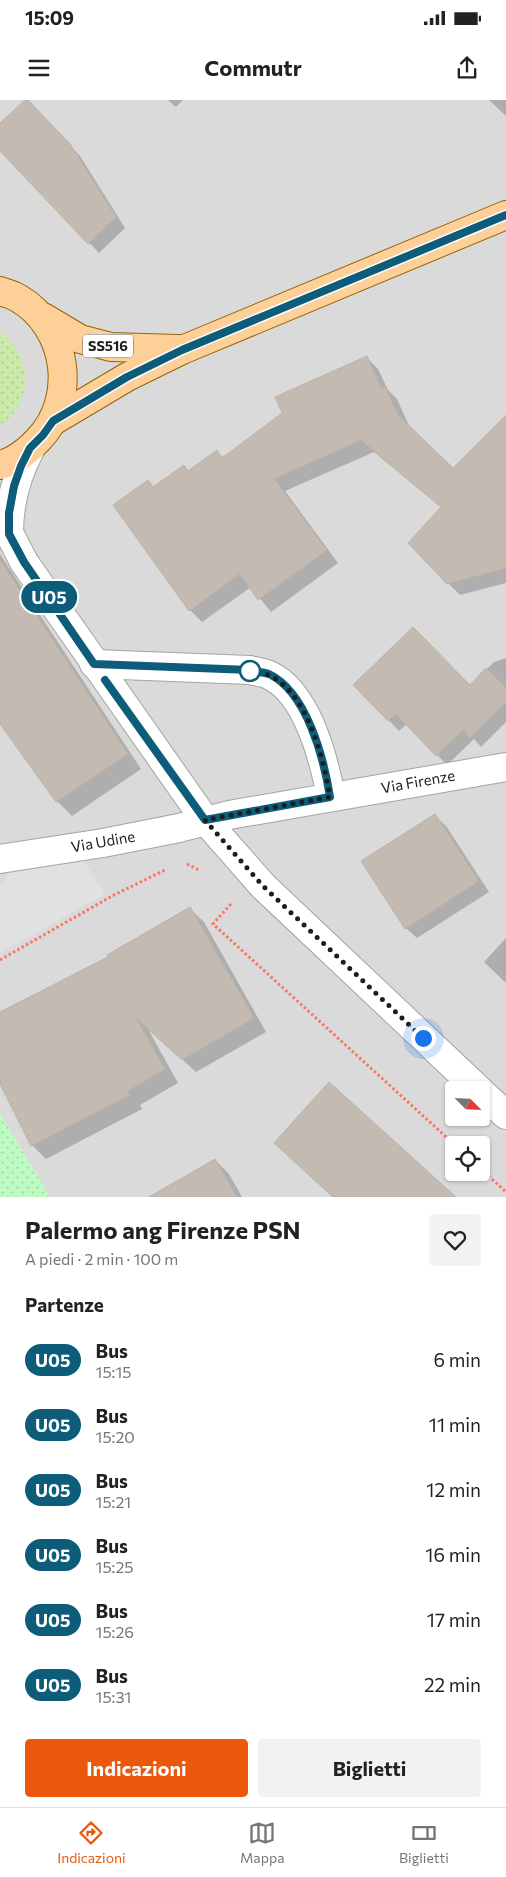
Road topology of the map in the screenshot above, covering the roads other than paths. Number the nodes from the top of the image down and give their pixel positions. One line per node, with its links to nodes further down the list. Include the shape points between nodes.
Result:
1 (506, 215): 4 (main road, SS516)
2 (0, 291): 3 (main road, SS516, via 18,298)
3 (40, 316): 4 (main road, SS516, via 80,339 111,347); 5 (main road, SS516, via 56,339 63,366 62,394)
4 (182, 350): 5 (main road, SS516, via 127,377)
5 (53, 421): 6 (main road, SS516)
6 (30, 448): 7 (main road, SS516); 8 (street, via 14,486)
7 (0, 465)
8 (5, 527): 9 (street, via 24,562)
9 (94, 664): 11 (street, via 250,670 268,674 287,688 304,712 315,736); 12 (street)
10 (506, 767): 11 (street, Via Firenze)
11 (330, 797): 12 (street, Via Firenze)
12 (205, 820): 13 (street, Via Udine, via 112,841); 14 (street, via 263,886)
13 (0, 859)
14 (469, 1081)
15 (490, 1100): 16 (street)
16 (506, 1114)

